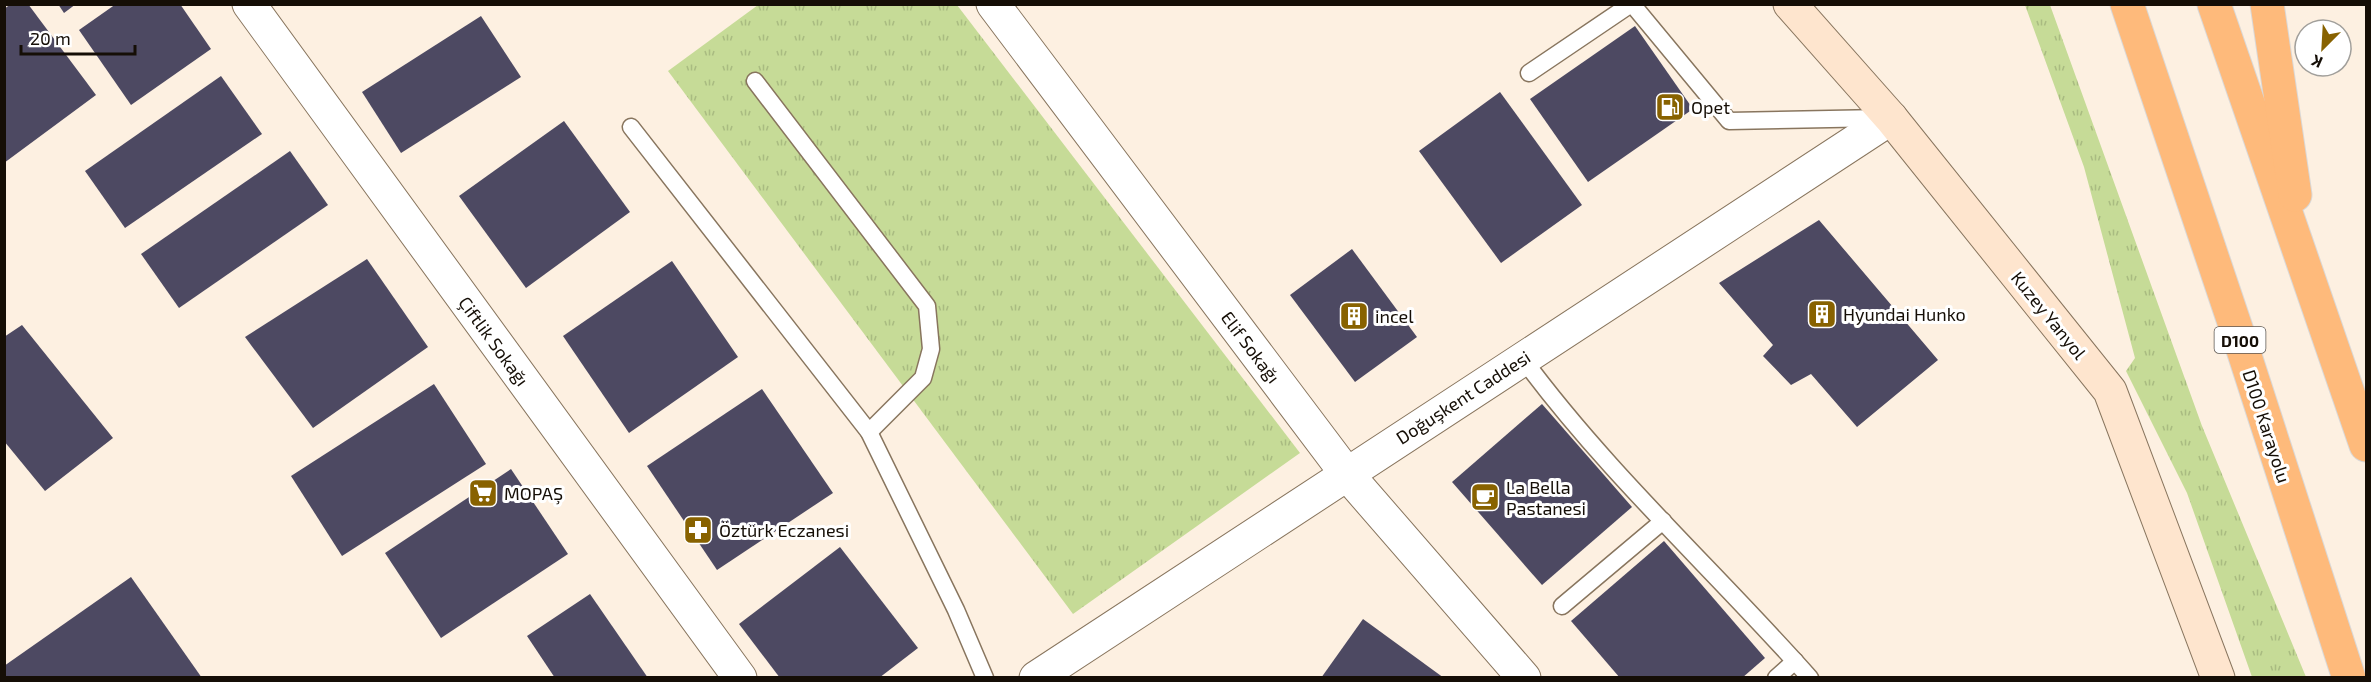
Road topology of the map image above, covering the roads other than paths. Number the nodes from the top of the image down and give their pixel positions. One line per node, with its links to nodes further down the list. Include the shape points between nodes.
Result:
1 (249, 4): 20 (street, Çiftlik Sokağı)
2 (993, 4): 16 (street, Elif Sokağı)
3 (1631, 4): 8 (lane); 10 (lane, via 1729,121)
4 (1790, 4): 10 (main road, Kuzey Yanyol)
5 (2127, 4): 27 (highway, D100 Karayolu / D100)
6 (2214, 4): 12 (highway)
7 (2267, 4): 12 (highway)
8 (1529, 73)
9 (754, 81): 14 (lane, via 927,306 931,349 923,378)
10 (1891, 118): 13 (street, Doğuşkent Caddesi); 26 (main road, Kuzey Yanyol, via 2110,391)
11 (631, 127): 14 (lane)
12 (2307, 274): 15 (highway)
13 (1523, 359): 16 (street, Doğuşkent Caddesi); 17 (lane, via 1550,396)
14 (869, 432): 21 (lane)
15 (2367, 445)
16 (1346, 474): 22 (street, Doğuşkent Caddesi); 23 (street, Elif Sokağı)
17 (1663, 521): 18 (lane); 19 (lane)
18 (1562, 606)
19 (1795, 661): 24 (lane); 25 (lane)
20 (740, 678)
21 (985, 678)
22 (1036, 678)
23 (1524, 678)
24 (1776, 678)
25 (1810, 678)
26 (2218, 678)
27 (2349, 678)

